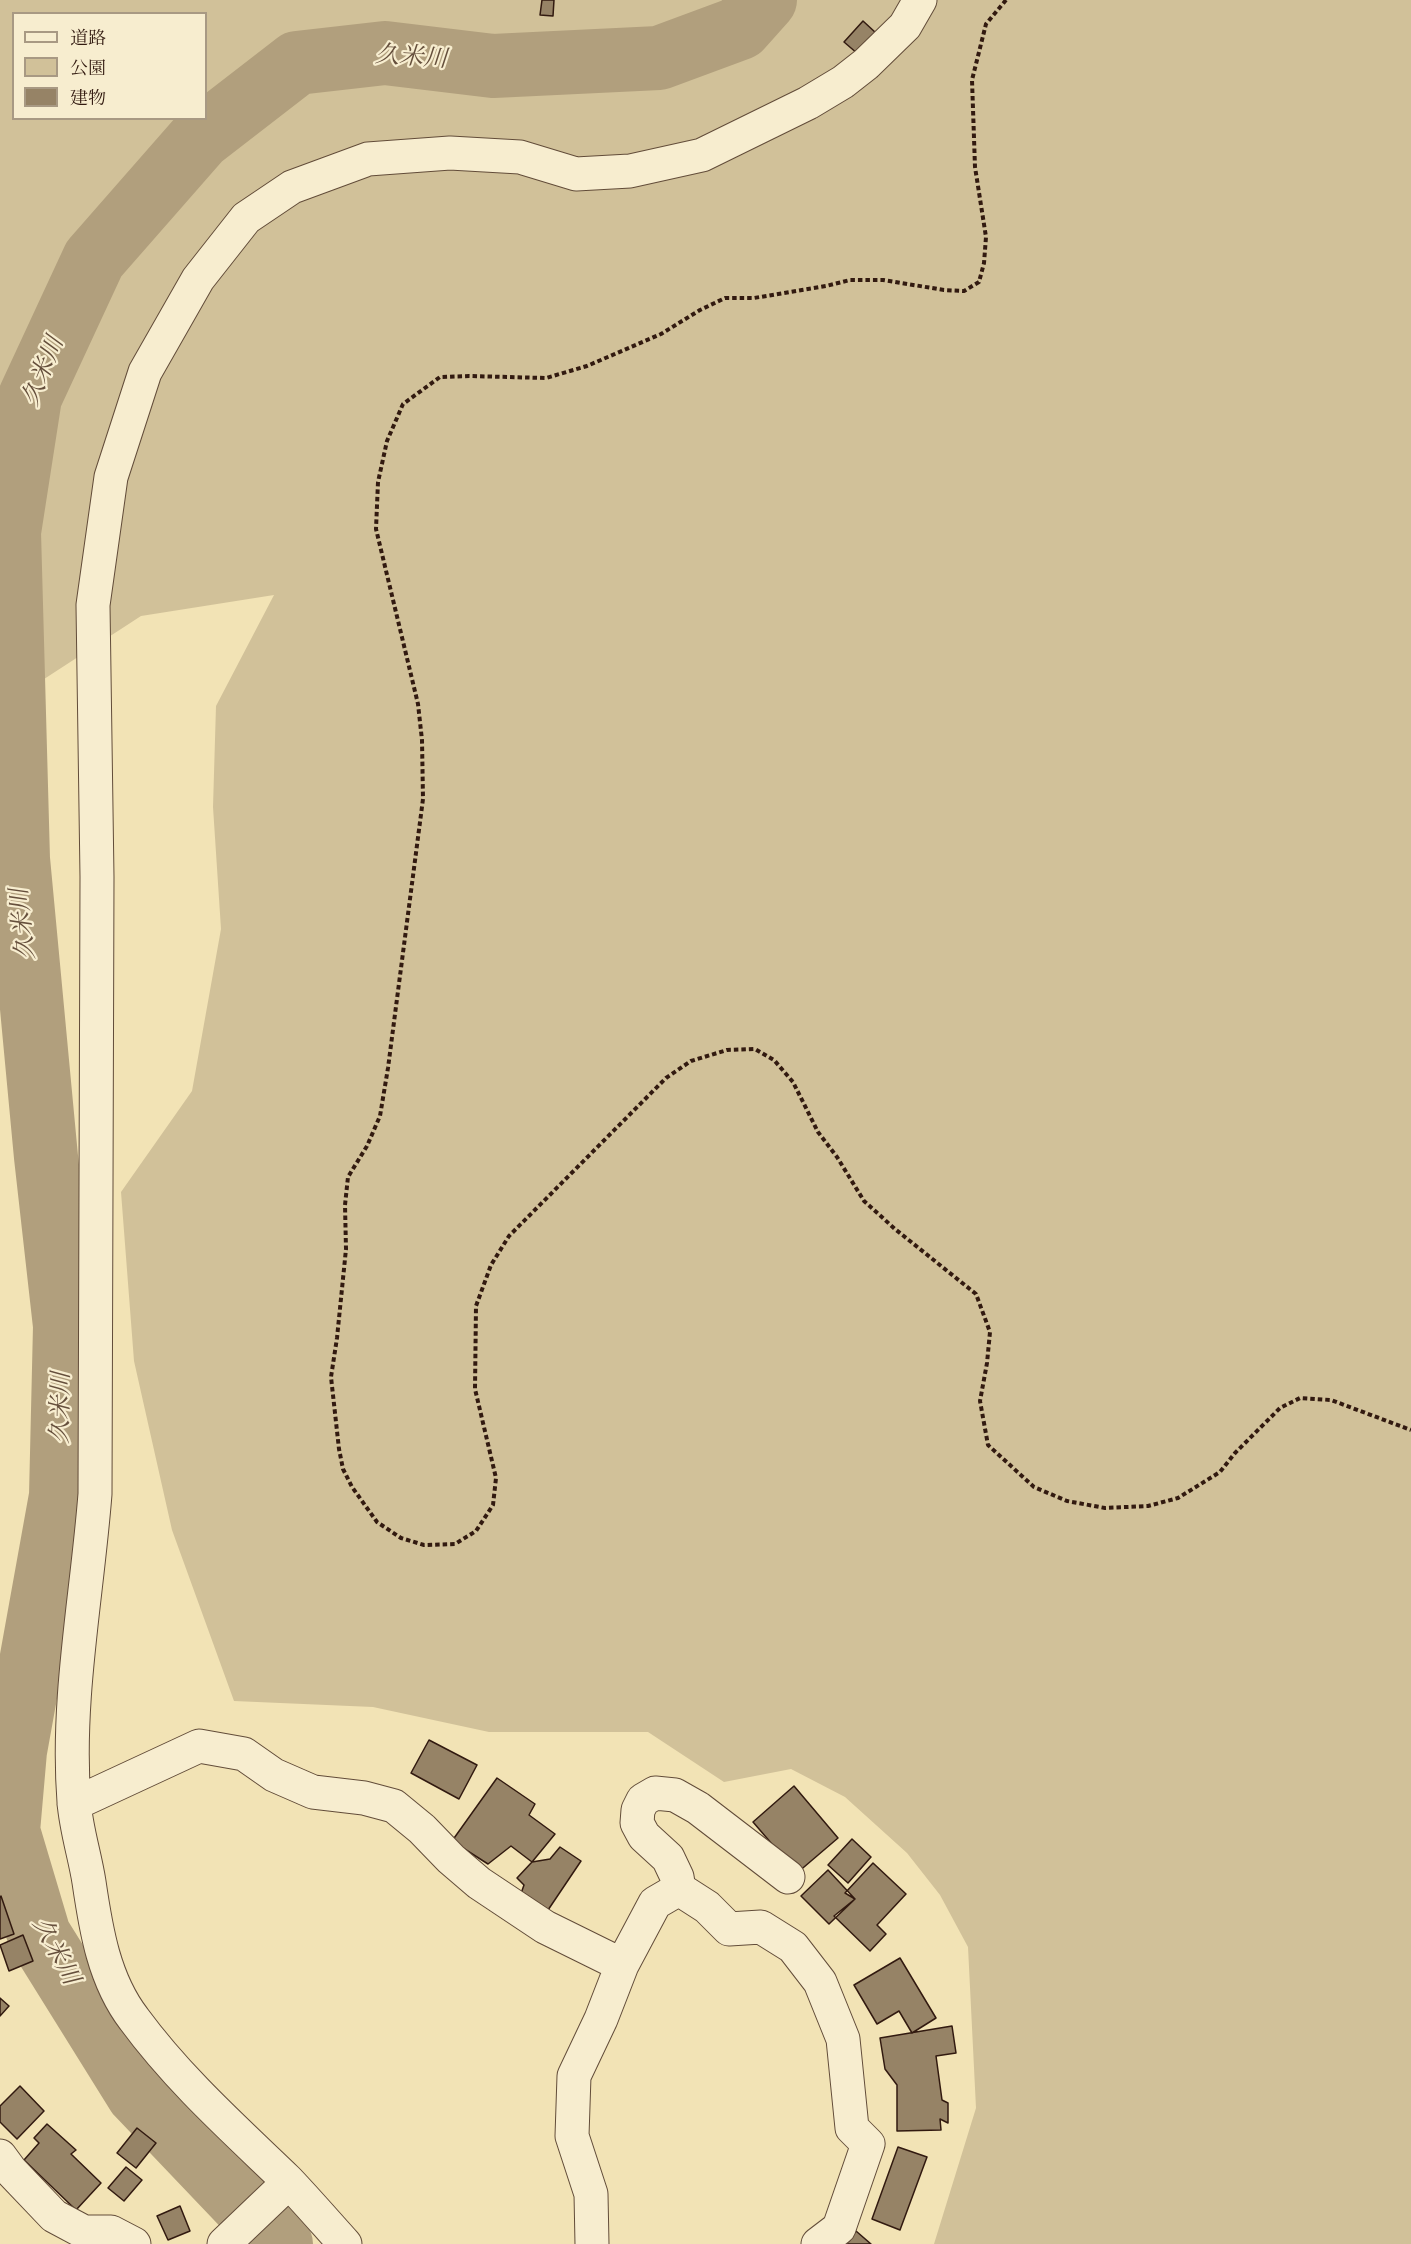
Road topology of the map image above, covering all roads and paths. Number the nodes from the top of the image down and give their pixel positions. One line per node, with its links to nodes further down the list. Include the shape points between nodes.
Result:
1 (920, 0): 4 (street, via 905,26 843,82 702,155 630,171 576,174 520,157 450,153 368,159 292,187 246,218 198,279 145,372 111,477 93,605 97,877 95,1494 76,1667)
2 (1006, 0): 3 (path, via 986,24 972,80 975,167 986,237 979,282 964,291 883,280 850,280 754,298 725,298 661,334 587,366 546,378 440,377 403,404 387,441 378,482 376,529 418,704 423,799 380,1116 348,1178 346,1249 331,1377 343,1469 377,1522 401,1538 424,1545 455,1544 476,1531 493,1505 496,1478 475,1389 476,1306 491,1265 509,1236 666,1078 691,1061 727,1050 754,1049 774,1060 793,1082 818,1132 864,1201 976,1294 990,1332 980,1401 988,1445 1034,1488 1067,1501 1105,1508 1148,1506 1178,1498 1220,1472 1280,1408 1300,1398 1331,1400)
3 (1411, 1430)
4 (74, 1804): 7 (street, via 198,1746 244,1754 274,1775 313,1792 394,1806 479,1883 545,1927); 9 (street, via 96,1928 109,1976 133,2018)
5 (788, 1876): 6 (street, via 699,1808 675,1795 655,1793 643,1800 637,1823 644,1836 668,1858)
6 (680, 1889): 7 (street, via 655,1903); 14 (street, via 707,1907 729,1929 761,1926 793,1947 820,1982 843,2039 852,2128 868,2144 839,2228)
7 (622, 1965): 13 (street, via 574,2076 572,2136 591,2194)
8 (0, 2156): 11 (street, via 54,2216 84,2232 111,2232)
9 (282, 2190): 10 (street); 12 (street)
10 (229, 2240)
11 (134, 2244)
12 (345, 2244)
13 (592, 2244)
14 (818, 2244)

